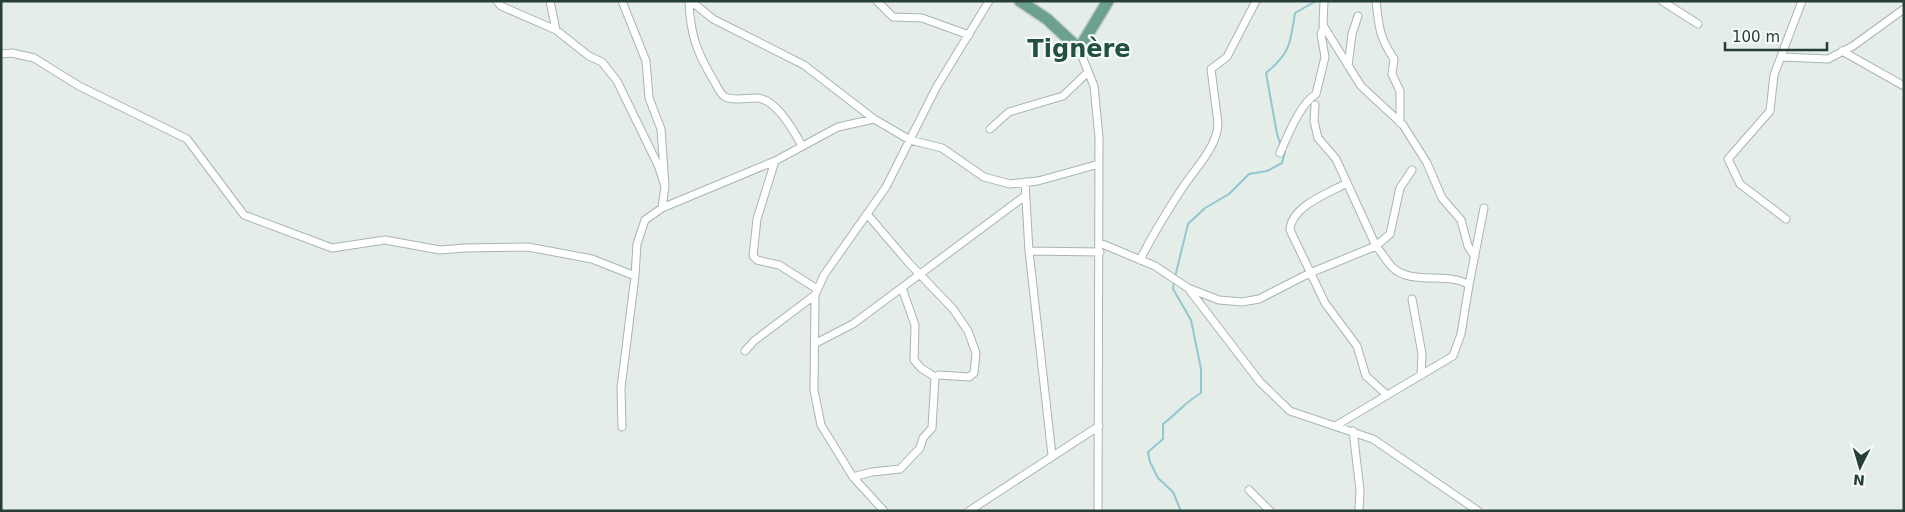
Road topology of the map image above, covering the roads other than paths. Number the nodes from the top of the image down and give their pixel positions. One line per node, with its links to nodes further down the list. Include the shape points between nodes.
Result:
1 (497, 1): 18 (street, via 501,6)
2 (550, 1): 18 (street)
3 (622, 1): 39 (street, via 646,61 649,98 661,129)
4 (690, 1): 28 (street, via 713,20 804,65); 32 (street, via 690,26 699,56 721,93 733,98 762,99 786,119)
5 (877, 1): 19 (street, via 893,17 922,18)
6 (989, 1): 19 (street)
7 (1020, 1): 20 (main road, via 1047,19)
8 (1256, 1): 50 (street, via 1227,57 1211,69 1217,132)
9 (1324, 1): 17 (street)
10 (1376, 1): 29 (street, via 1382,41 1394,59 1392,74 1400,90)
11 (1662, 1): 16 (street)
12 (1802, 1): 23 (street)
13 (1111, 2): 20 (main road)
14 (1904, 9): 21 (street)
15 (1358, 16): 24 (street)
16 (1698, 24)
17 (1324, 27): 24 (street); 33 (street, via 1321,34 1325,57 1316,94 1308,99)
18 (556, 30): 39 (street, via 602,62 616,81 658,165)
19 (969, 35): 31 (street, via 936,88)
20 (1079, 49): 25 (street)
21 (1842, 51): 23 (street, via 1828,59); 26 (street)
22 (1, 54): 53 (street, via 34,58 79,86 187,139 244,215 332,248 385,240 440,250 528,247 592,259)
23 (1782, 57): 44 (street, via 1774,75 1770,110 1728,160 1740,184)
24 (1348, 66): 29 (street, via 1361,86)
25 (1088, 72): 30 (street, via 1063,96 1009,112); 35 (street, via 1094,86)
26 (1904, 86)
27 (1315, 105): 38 (street, via 1318,138 1336,160)
28 (874, 119): 31 (street); 32 (street, via 838,127)
29 (1400, 123): 49 (street, via 1427,163 1442,198 1461,220 1468,246)
30 (990, 129)
31 (910, 140): 37 (street, via 942,148 984,177 997,182); 43 (street, via 886,187)
32 (802, 146): 34 (street)
33 (1280, 153)
34 (775, 161): 41 (street); 57 (street, via 757,219 754,256 757,260 780,265)
35 (1099, 164): 37 (street); 45 (street)
36 (1412, 170): 46 (street, via 1400,188 1390,234)
37 (1024, 182): 40 (street)
38 (1347, 183): 46 (street); 51 (street, via 1308,205 1290,221 1293,241)
39 (665, 186): 41 (street)
40 (1026, 196): 47 (street); 52 (street)
41 (662, 208): 53 (street, via 645,220 637,244)
42 (1484, 208): 49 (street)
43 (867, 214): 52 (street); 57 (street, via 824,275)
44 (1786, 220)
45 (1100, 243): 48 (street); 50 (street)
46 (1376, 246): 51 (street); 54 (street, via 1393,268 1403,273 1423,278 1460,279)
47 (1029, 251): 48 (street); 68 (street)
48 (1100, 252): 64 (street)
49 (1475, 257): 54 (street)
50 (1140, 260): 56 (street)
51 (1310, 273): 56 (street, via 1259,299 1242,302 1219,300); 63 (street, via 1325,303 1357,346 1366,376)
52 (921, 275): 55 (street); 62 (street, via 953,309 971,336 976,352 974,373 971,375)
53 (635, 276): 66 (street, via 621,388)
54 (1469, 285): 61 (street, via 1461,334 1452,356)
55 (902, 288): 59 (street, via 853,324); 62 (street, via 915,325 914,360)
56 (1188, 288): 65 (street, via 1260,382 1290,411)
57 (816, 292): 59 (street); 60 (street)
58 (1412, 299): 61 (street, via 1422,354)
59 (816, 343): 69 (street, via 814,390 821,425)
60 (745, 351)
61 (1421, 375): 63 (street)
62 (935, 377): 69 (street, via 932,428 916,452 900,469)
63 (1387, 395): 65 (street)
64 (1099, 426): 68 (street); 73 (street)
65 (1337, 426): 67 (street)
66 (622, 427)
67 (1353, 431): 75 (street, via 1360,490); 76 (street, via 1373,439)
68 (1052, 455): 72 (street)
69 (853, 477): 71 (street)
70 (1249, 490): 74 (street)
71 (884, 511)
72 (969, 511)
73 (1098, 511)
74 (1270, 511)
75 (1359, 511)
76 (1478, 511)

